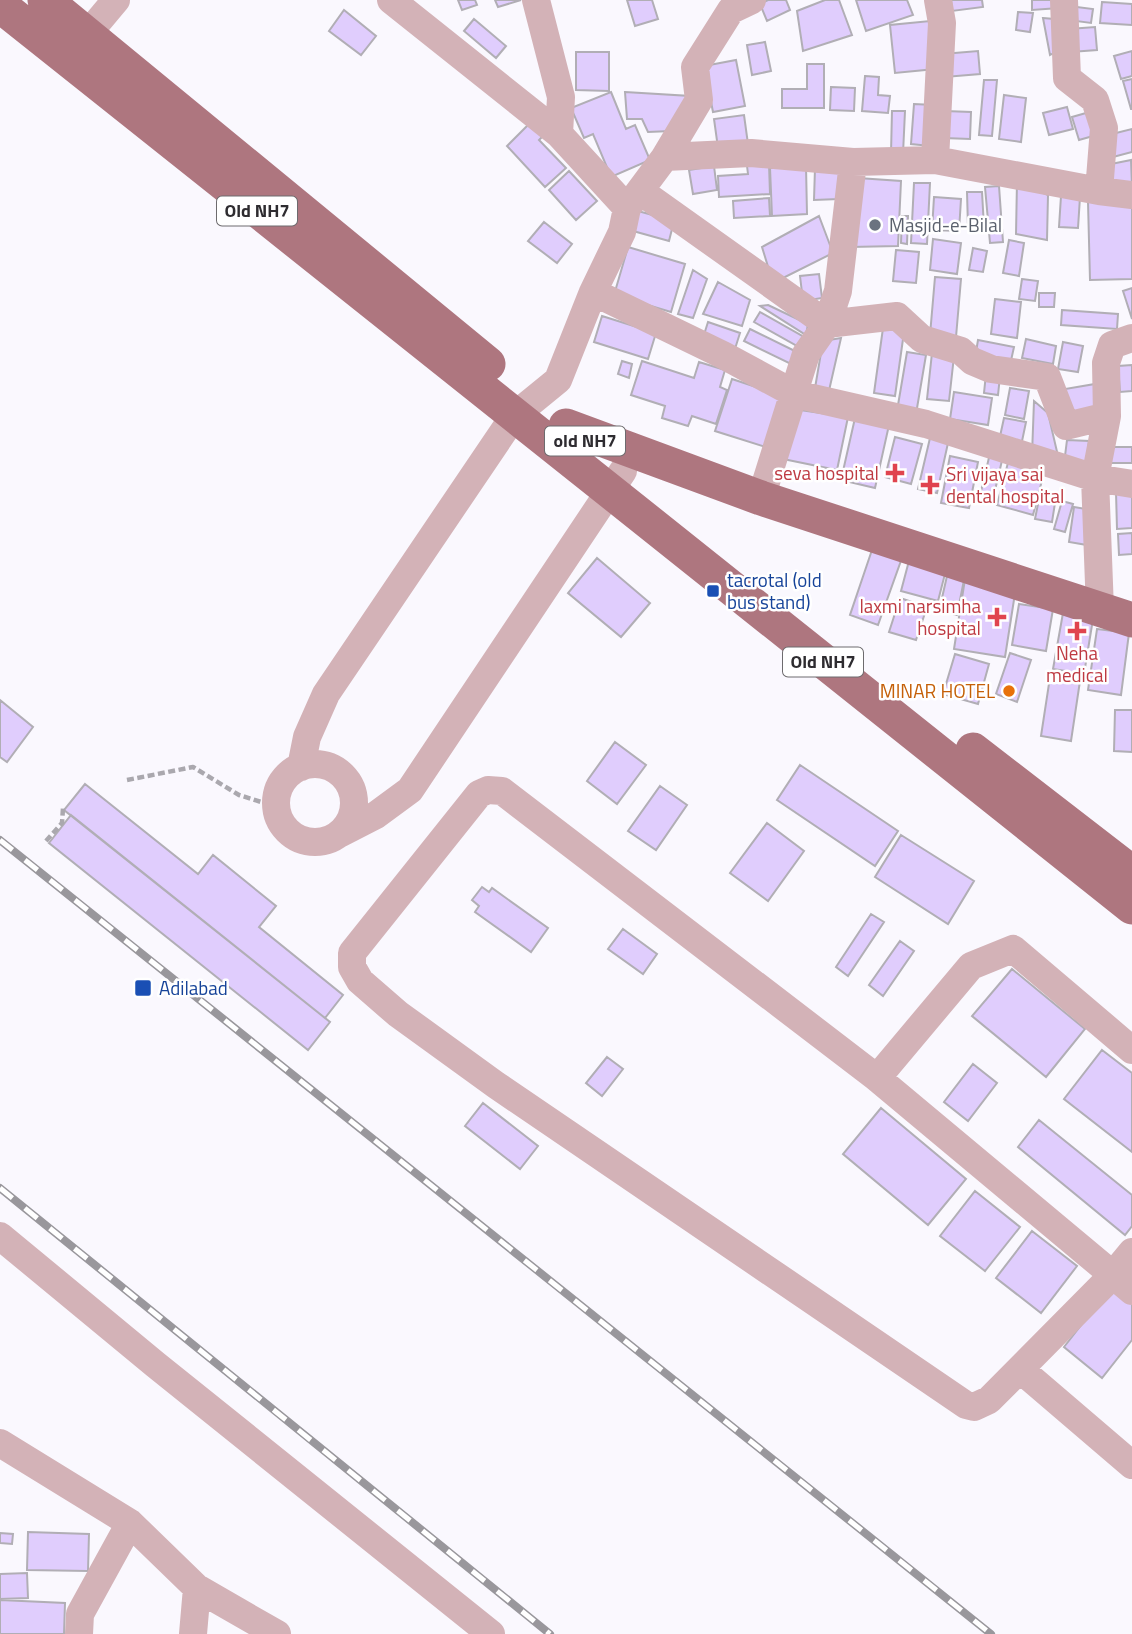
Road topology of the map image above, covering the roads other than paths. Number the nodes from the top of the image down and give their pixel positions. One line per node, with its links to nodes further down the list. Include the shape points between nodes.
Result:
1 (45, 0): 9 (main road)
2 (116, 0): 9 (street)
3 (391, 0): 10 (street)
4 (536, 0): 10 (street, via 561,97)
5 (752, 0): 11 (street, via 731,10 695,67 699,100)
6 (939, 0): 12 (street, via 942,23)
7 (1064, 0): 14 (street, via 1067,78 1095,100 1104,128)
8 (0, 5): 9 (main road, Old NH7)
9 (77, 47): 21 (main road, Old NH7)
10 (559, 134): 16 (street)
11 (665, 157): 13 (street, via 751,153); 16 (street)
12 (935, 160): 13 (street); 14 (street)
13 (853, 162): 18 (street, via 838,291)
14 (1099, 191): 15 (street)
15 (1132, 195)
16 (633, 200): 17 (street); 18 (street)
17 (593, 292): 20 (street); 21 (street, via 558,380)
18 (827, 324): 20 (street, via 806,354); 22 (street, via 897,316 922,339 961,351 991,369 1048,376 1066,426)
19 (1132, 338): 22 (street, via 1112,345 1106,363)
20 (795, 394): 24 (street, via 926,424); 27 (street)
21 (523, 408): 23 (main road, old NH7); 25 (main road, Old NH7); 29 (street, via 326,694 307,737)
22 (1107, 416): 24 (street)
23 (566, 426): 25 (main road, old NH7); 27 (main road)
24 (1095, 478): 26 (street); 28 (street)
25 (616, 481): 30 (street, via 410,790); 31 (main road, old NH7); 32 (main road, Old NH7)
26 (1132, 484)
27 (761, 498): 28 (main road)
28 (1116, 615)
29 (301, 767): 30 (street, via 328,767 349,784 354,811); 30 (street, via 280,787 277,807 284,827 301,839 321,842)
30 (340, 834)
31 (1132, 873)
32 (1132, 907)
33 (1132, 1050): 34 (street, via 1013,949 971,966)
34 (877, 1078): 37 (street); 38 (street, via 502,792 479,794 352,953 352,967 360,981 398,1014 966,1405 982,1405)
35 (0, 1236): 46 (street)
36 (1132, 1252): 37 (street)
37 (1122, 1283): 38 (street)
38 (1021, 1370): 40 (street)
39 (0, 1443): 41 (street)
40 (1132, 1465)
41 (130, 1523): 42 (street); 43 (street, via 80,1614)
42 (197, 1588): 44 (street); 45 (street)
43 (79, 1634)
44 (193, 1634)
45 (276, 1634)
46 (491, 1634)

